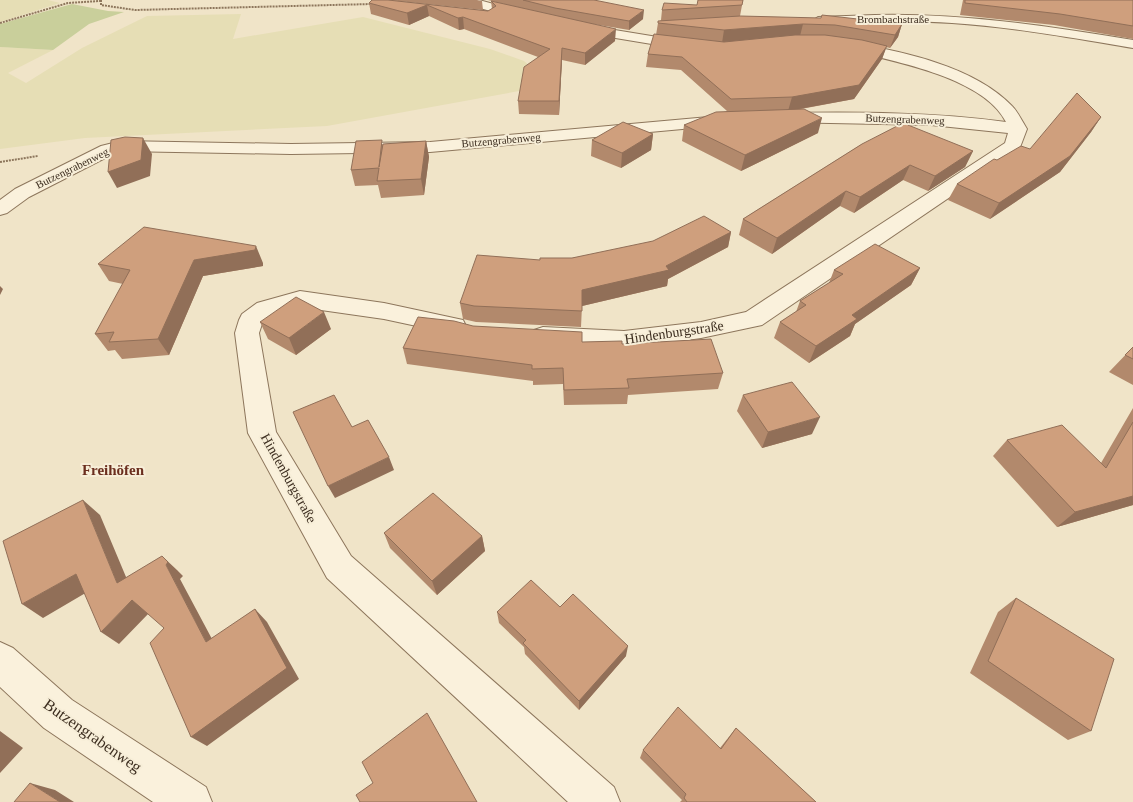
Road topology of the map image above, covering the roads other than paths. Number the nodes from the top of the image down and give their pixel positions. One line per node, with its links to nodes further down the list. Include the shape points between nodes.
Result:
1 (467, 7): 3 (street)
2 (660, 27): 3 (street)
3 (592, 30): 5 (street)
4 (1133, 44): 8 (street, Brombachstraße, via 970,20 886,18 812,32 909,59 972,85 1007,110)
5 (706, 48)
6 (750, 119): 9 (street, Butzengrabenweg, via 430,147 273,149 121,146 22,193)
7 (769, 119): 8 (street, Butzengrabenweg, via 854,117 977,122)
8 (1018, 128): 11 (street, Hindenburgstraße, via 1013,146 753,319 701,330 624,340)
9 (0, 209)
10 (476, 332): 14 (street, Hindenburgstraße, via 384,311 300,299 265,309 250,320 247,332 262,433 339,567)
11 (521, 335)
12 (0, 661): 13 (street, Butzengrabenweg, via 58,714)
13 (191, 802)
14 (599, 802)

